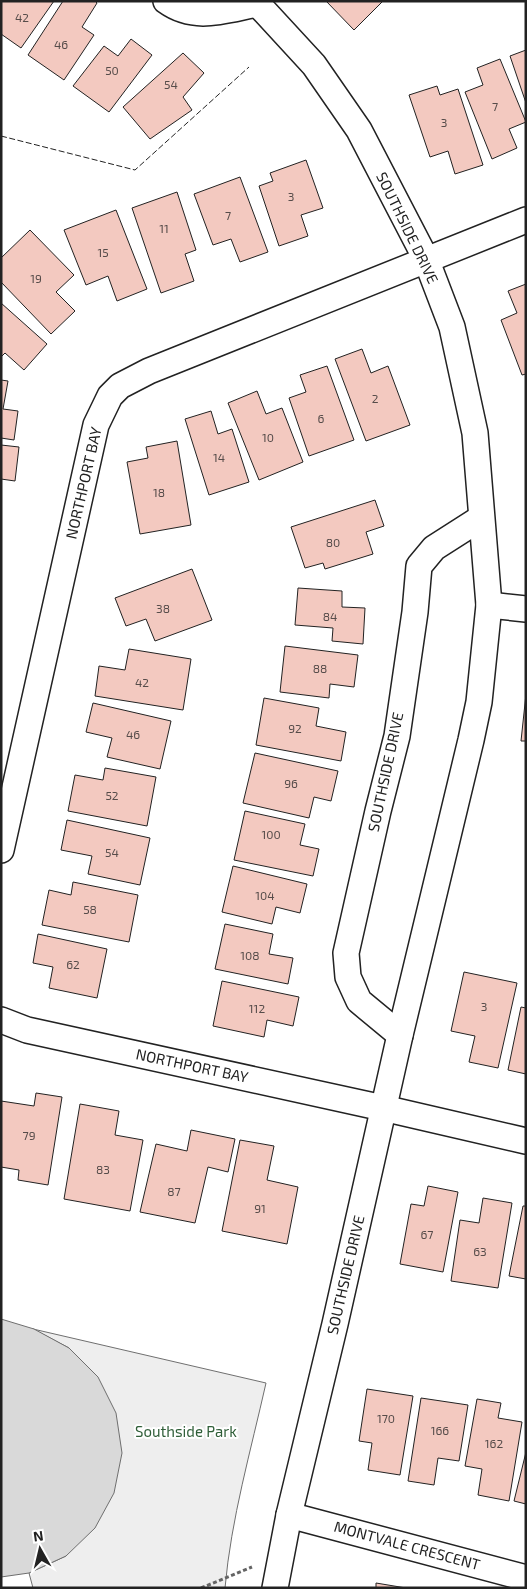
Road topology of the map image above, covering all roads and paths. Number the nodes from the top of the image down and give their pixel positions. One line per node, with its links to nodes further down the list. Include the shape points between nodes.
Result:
1 (166, 1): 2 (street, SOUTHSIDE DRIVE, via 176,8 204,14)
2 (256, 2): 4 (street, SOUTHSIDE DRIVE, via 314,65 359,130)
3 (526, 220): 4 (street, NORTHPORT BAY)
4 (426, 259): 5 (street, SOUTHSIDE DRIVE, via 452,327 475,433); 8 (street, NORTHPORT BAY, via 149,371 120,386 110,396 96,426)
5 (482, 518): 6 (street, SOUTHSIDE DRIVE); 10 (street, SOUTHSIDE DRIVE, via 434,548 420,566 397,736 346,953 348,977 359,1001)
6 (489, 605): 7 (street); 10 (street, SOUTHSIDE DRIVE, via 479,702)
7 (526, 609)
8 (1, 850)
9 (1, 1020): 11 (street, NORTHPORT BAY, via 27,1030)
10 (400, 1035): 11 (street, SOUTHSIDE DRIVE)
11 (383, 1108): 12 (street, NORTHPORT BAY); 13 (street, SOUTHSIDE DRIVE)
12 (526, 1141)
13 (289, 1515): 14 (street, SOUTHSIDE DRIVE); 15 (street, MONTVALE CRESCENT)
14 (280, 1556): 16 (path); 17 (street, SOUTHSIDE DRIVE)
15 (526, 1578)
16 (201, 1588)
17 (275, 1588)

